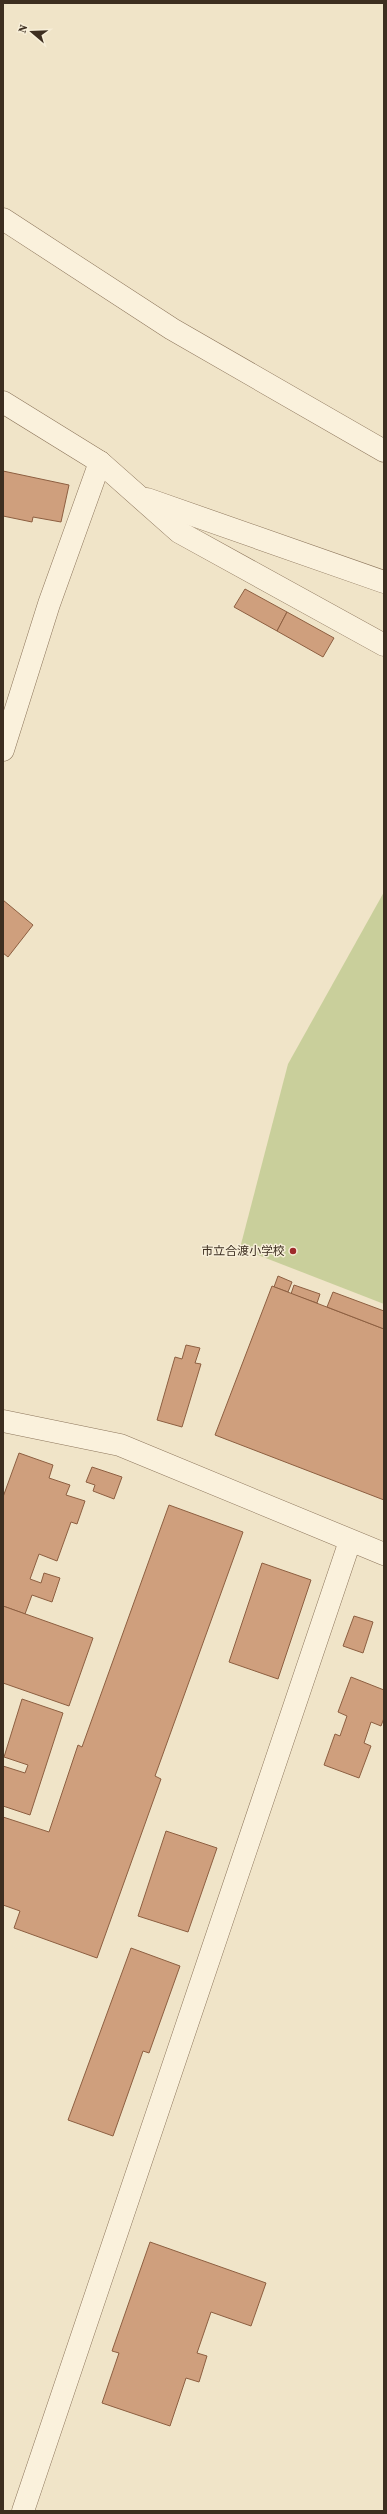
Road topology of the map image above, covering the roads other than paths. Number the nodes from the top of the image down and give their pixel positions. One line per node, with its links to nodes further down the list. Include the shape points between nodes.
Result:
1 (3, 219): 3 (street, via 172,329)
2 (3, 402): 4 (street)
3 (384, 451)
4 (100, 462): 5 (street); 8 (street, via 49,604)
5 (138, 495): 6 (street); 7 (street, via 179,532)
6 (384, 582)
7 (384, 645)
8 (3, 750)
9 (3, 1421): 10 (street, via 120,1445)
10 (350, 1541): 11 (street); 12 (street)
11 (384, 1554)
12 (23, 2511)

